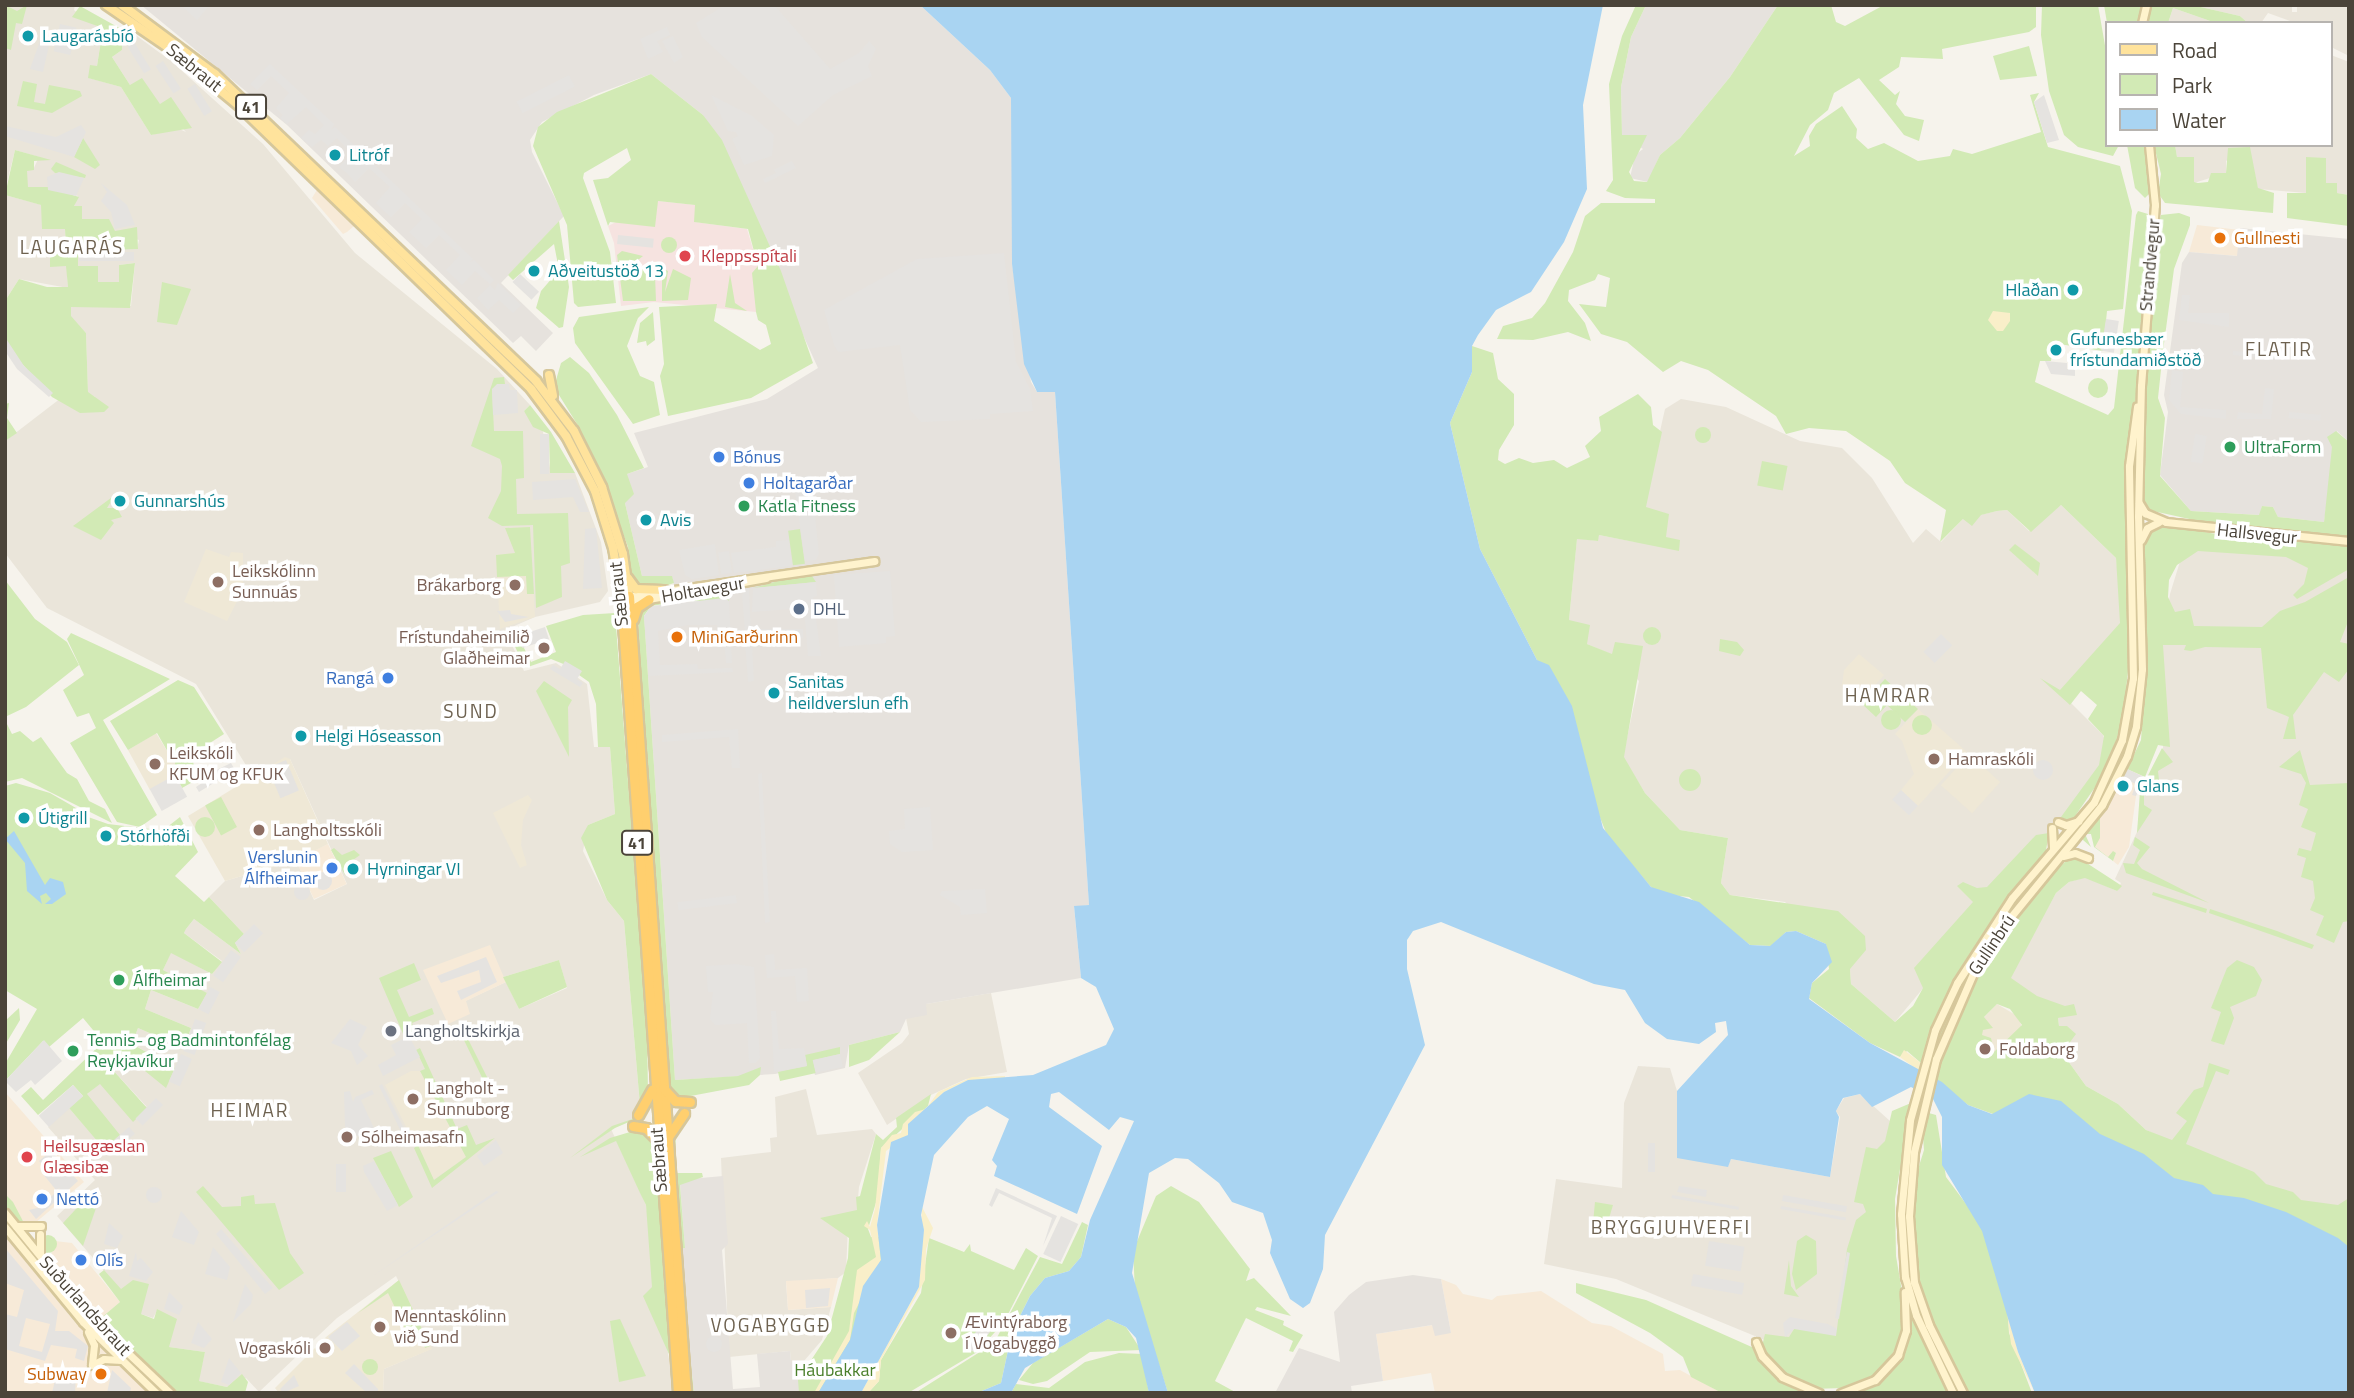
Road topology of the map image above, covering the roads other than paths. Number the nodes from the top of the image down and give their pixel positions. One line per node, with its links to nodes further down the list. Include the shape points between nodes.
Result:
1 (106, 5): 17 (main road, Sæbraut / 41, via 169,48 238,105 531,389 566,436 595,491)
2 (122, 5): 5 (main road, Sæbraut / 41, via 179,43 250,106 536,381)
3 (2149, 147): 6 (main road, Strandvegur, via 2154,223)
4 (549, 375): 5 (main road, via 550,392)
5 (574, 431): 14 (main road, Sæbraut / 41, via 602,487)
6 (2134, 499): 7 (main road, Strandvegur); 8 (main road, via 2142,510); 9 (main road, Strandvegur)
7 (2138, 516): 8 (main road, Hallsvegur); 9 (main road); 11 (main road, Gullinbrú)
8 (2160, 520): 10 (main road, Hallsvegur); 11 (main road, via 2144,531)
9 (2130, 526): 19 (main road, Gullinbrú, via 2132,699 2110,771)
10 (2349, 541)
11 (2140, 547): 22 (main road, Gullinbrú, via 2143,669 2136,726 2127,756 2102,805)
12 (874, 561): 13 (main road, Holtavegur)
13 (783, 572): 15 (main road, Holtavegur); 16 (main road, Holtavegur, via 734,586)
14 (627, 577): 15 (main road, via 636,589); 17 (main road, Sæbraut / 41)
15 (664, 590): 17 (main road, Holtavegur)
16 (649, 599): 17 (main road, Holtavegur); 18 (highway, via 635,612)
17 (625, 600): 18 (highway, Sæbraut / 41); 23 (highway, Sæbraut / 41)
18 (632, 632): 24 (highway, Sæbraut / 41)
19 (2081, 819): 20 (main road, Gullinbrú); 20 (main road, via 2055,825)
20 (2049, 855): 33 (main road, Gullinbrú, via 1968,962 1927,1056 1914,1104 1902,1188)
21 (2088, 858): 22 (main road, via 2070,853)
22 (2057, 861): 47 (main road, Gullinbrú, via 1996,935 1975,969 1936,1059 1924,1107 1911,1184 1911,1262 1929,1325)
23 (654, 1081): 27 (highway, via 648,1103); 29 (highway, Sæbraut / 41)
24 (663, 1087): 25 (highway, via 676,1101); 29 (highway, Sæbraut / 41)
25 (690, 1102)
26 (684, 1113): 29 (highway)
27 (638, 1115)
28 (633, 1126): 29 (highway, via 650,1130)
29 (662, 1143): 42 (highway, Sæbraut / 41); 43 (highway, Sæbraut / 41)
30 (5, 1213): 31 (main road, Suðurlandsbraut)
31 (16, 1226): 34 (main road, Suðurlandsbraut); 34 (main road, via 41,1230)
32 (5, 1227): 35 (main road, Suðurlandsbraut)
33 (1902, 1253): 45 (main road, via 1907,1320 1903,1343 1890,1366 1875,1380); 46 (main road, Gullinbrú, via 1916,1315)
34 (41, 1257): 36 (main road, Suðurlandsbraut)
35 (48, 1280): 36 (main road); 37 (main road, Suðurlandsbraut)
36 (73, 1296): 41 (main road, Suðurlandsbraut, via 118,1346)
37 (83, 1322): 39 (main road, Suðurlandsbraut); 39 (main road, via 94,1345 92,1365 104,1359)
38 (1756, 1342): 44 (main road, via 1762,1356 1782,1377)
39 (121, 1360): 40 (main road, Suðurlandsbraut)
40 (156, 1393)
41 (170, 1393)
42 (678, 1393)
43 (686, 1393)
44 (1819, 1393)
45 (1841, 1393)
46 (1953, 1393)
47 (1963, 1393)

